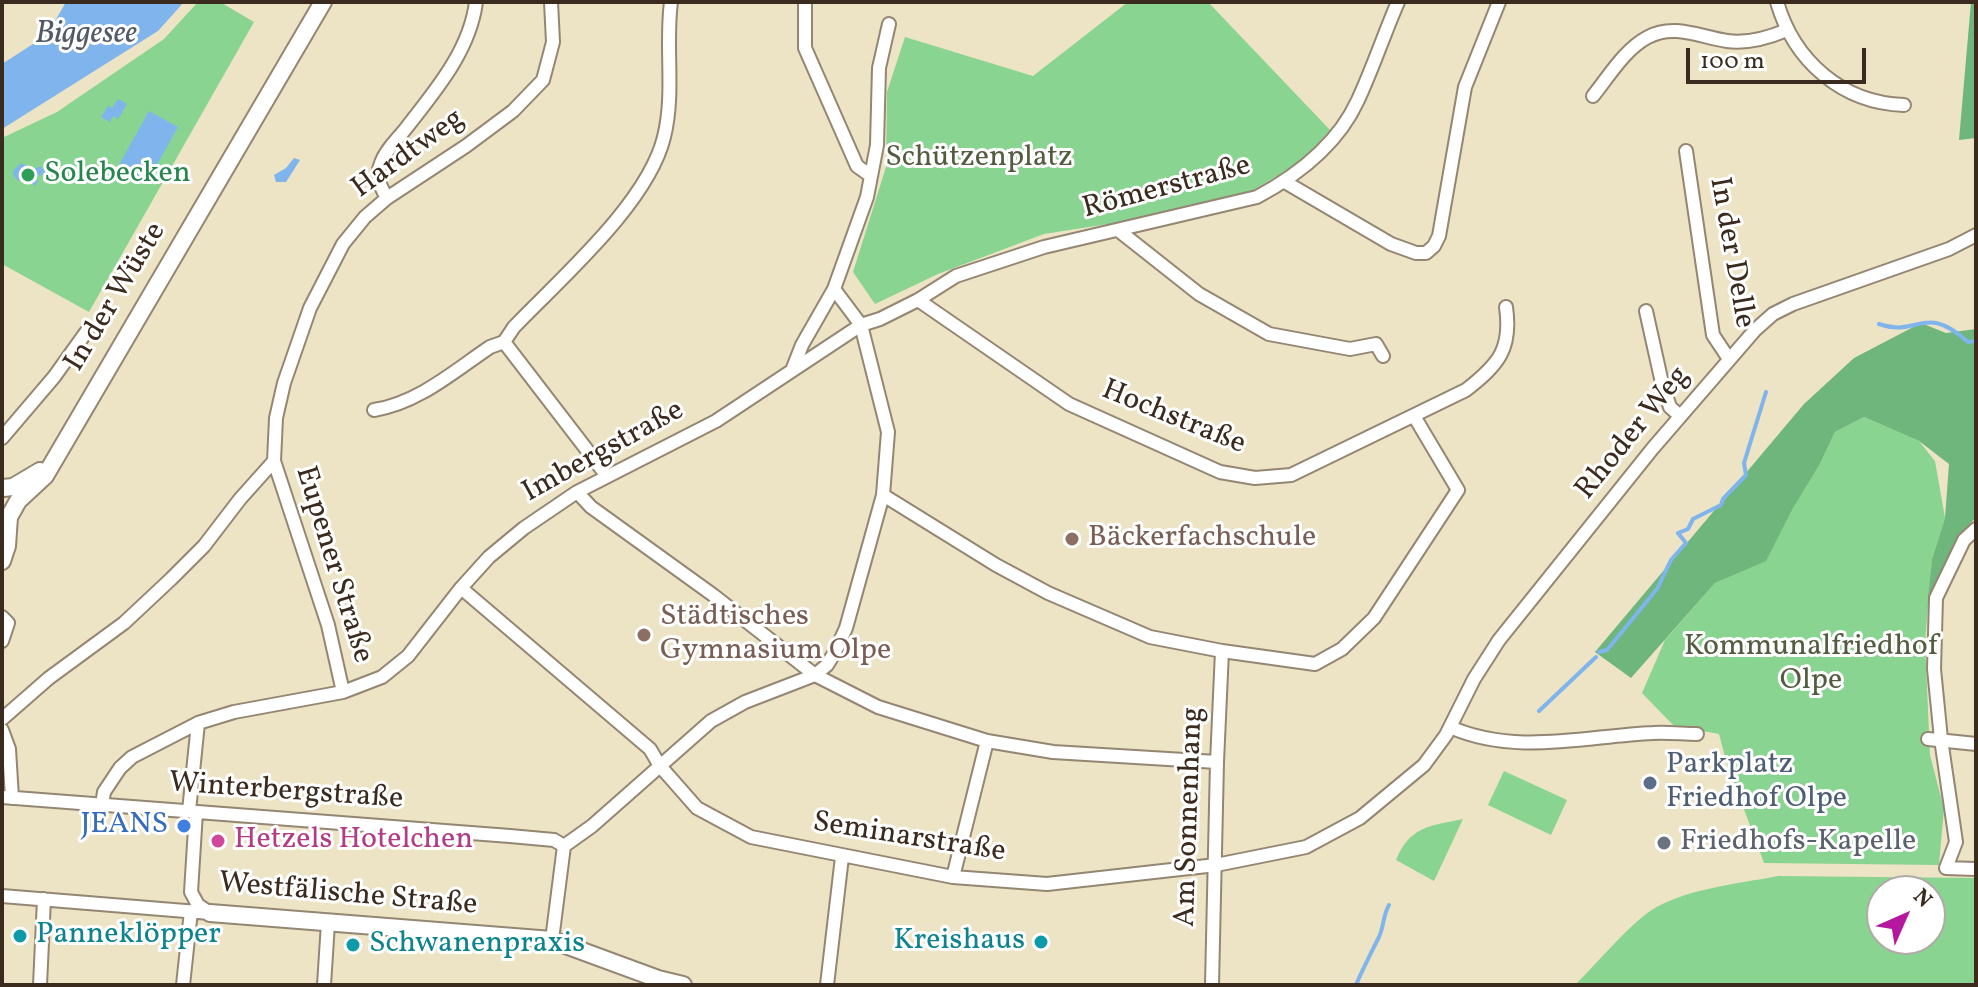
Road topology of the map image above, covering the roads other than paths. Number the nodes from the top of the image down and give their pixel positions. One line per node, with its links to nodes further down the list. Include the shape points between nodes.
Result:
1 (323, 2): 33 (main road, In der Wüste)
2 (476, 2): 16 (street, via 473,22 447,74 379,166 379,183)
3 (551, 2): 16 (street, Hardtweg, via 553,42 543,80 501,120)
4 (671, 2): 25 (street, via 669,113 654,164 631,201)
5 (805, 2): 14 (street, via 805,48 857,166)
6 (1398, 2): 15 (street, Römerstraße, via 1357,102 1324,147)
7 (1499, 2): 15 (street, via 1465,87 1439,236 1426,253 1391,244)
8 (1777, 2): 10 (street)
9 (889, 24): 14 (street, via 879,68)
10 (1787, 30): 11 (street, via 1738,42 1660,32 1631,50); 12 (street, via 1812,65 1842,88 1872,102)
11 (1593, 96)
12 (1904, 105)
13 (1686, 151): 27 (street, In der Delle, via 1713,335)
14 (871, 176): 19 (street)
15 (1285, 182): 17 (street, Römerstraße, via 1257,197)
16 (387, 198): 34 (street, Hardtweg, via 343,244 310,308 284,383)
17 (1118, 230): 20 (street, Römerstraße, via 956,276); 26 (street, via 1199,294 1269,334 1350,349 1376,344)
18 (1976, 235): 27 (street, Rhoder Weg, via 1773,314)
19 (834, 289): 23 (street); 28 (street)
20 (918, 300): 23 (street, Römerstraße); 30 (street, Hochstraße, via 1069,404 1220,472 1255,478 1291,475)
21 (1506, 307): 30 (street, Hochstraße, via 1510,331 1485,375)
22 (1646, 311): 31 (street, via 1662,383 1670,407)
23 (861, 325): 28 (street, Imbergstraße); 38 (street, via 888,432)
24 (87, 331): 32 (street)
25 (504, 342): 29 (street, via 418,396); 35 (street)
26 (1383, 356)
27 (1729, 359): 31 (street, Rhoder Weg)
28 (792, 369): 35 (street, Imbergstraße, via 716,421)
29 (374, 410)
30 (1414, 416): 45 (street, via 1458,490 1374,618 1342,649 1315,664)
31 (1680, 416): 50 (street, Rhoder Weg, via 1499,640)
32 (2, 438)
33 (55, 456): 36 (main road, In der Wüste, via 30,480); 39 (main road, In der Wüste, via 45,476)
34 (273, 457): 47 (street, Eupener Straße, via 328,625); 48 (street, via 204,546 171,579)
35 (607, 476): 37 (street, Imbergstraße)
36 (3, 487): 39 (main road, via 11,496)
37 (577, 492): 42 (street, Imbergstraße, via 511,538); 46 (street)
38 (883, 495): 45 (street, via 1048,593 1150,637); 46 (street, via 846,628 827,665)
39 (8, 517): 41 (main road)
40 (1976, 529): 53 (street, via 1964,540 1936,598)
41 (2, 561)
42 (461, 588): 47 (street, Imbergstraße, via 408,656 382,677); 57 (street, Seminarstraße, via 650,749)
43 (2, 617): 44 (street, via 8,623)
44 (2, 641)
45 (1222, 651): 56 (street, Am Sonnenhang)
46 (815, 675): 54 (street, via 878,707); 57 (street, via 711,721)
47 (343, 692): 49 (street, Imbergstraße)
48 (2, 719)
49 (198, 723): 60 (street, Imbergstraße, via 132,757 104,792); 61 (street)
50 (1450, 727): 52 (street, via 1534,744 1655,732); 58 (street, Rhoder Weg)
51 (2, 730): 59 (street, via 9,749)
52 (1697, 734)
53 (1934, 739): 55 (street); 65 (street, via 1956,842 1946,868)
54 (987, 741): 56 (street, via 1053,752); 66 (street)
55 (1976, 744)
56 (1217, 762): 64 (street, Am Sonnenhang)
57 (660, 766): 62 (street); 63 (street, Seminarstraße, via 697,808 751,837)
58 (1418, 771): 64 (street, Seminarstraße, via 1360,818 1306,847)
59 (7, 797): 60 (street, Winterbergstraße)
60 (102, 805): 61 (street, Winterbergstraße)
61 (192, 812): 62 (street, Winterbergstraße, via 554,840); 67 (street)
62 (564, 846): 74 (street)
63 (842, 857): 66 (street, Seminarstraße); 79 (street)
64 (1216, 865): 66 (street, Seminarstraße, via 1047,884); 80 (street, Am Sonnenhang)
65 (1976, 869)
66 (953, 877)
67 (191, 892): 70 (street); 72 (street)
68 (2, 896): 69 (street, Westfälische Straße)
69 (44, 899): 70 (street, Westfälische Straße); 75 (street)
70 (171, 910): 71 (street, Westfälische Straße)
71 (191, 911): 72 (street, Westfälische Straße); 76 (street)
72 (210, 913): 73 (main road, Westfälische Straße)
73 (328, 923): 74 (main road, Westfälische Straße); 77 (street)
74 (552, 940): 78 (main road, Westfälische Straße)
75 (40, 985)
76 (183, 985)
77 (324, 985)
78 (683, 985)
79 (827, 985)
80 (1212, 985)

